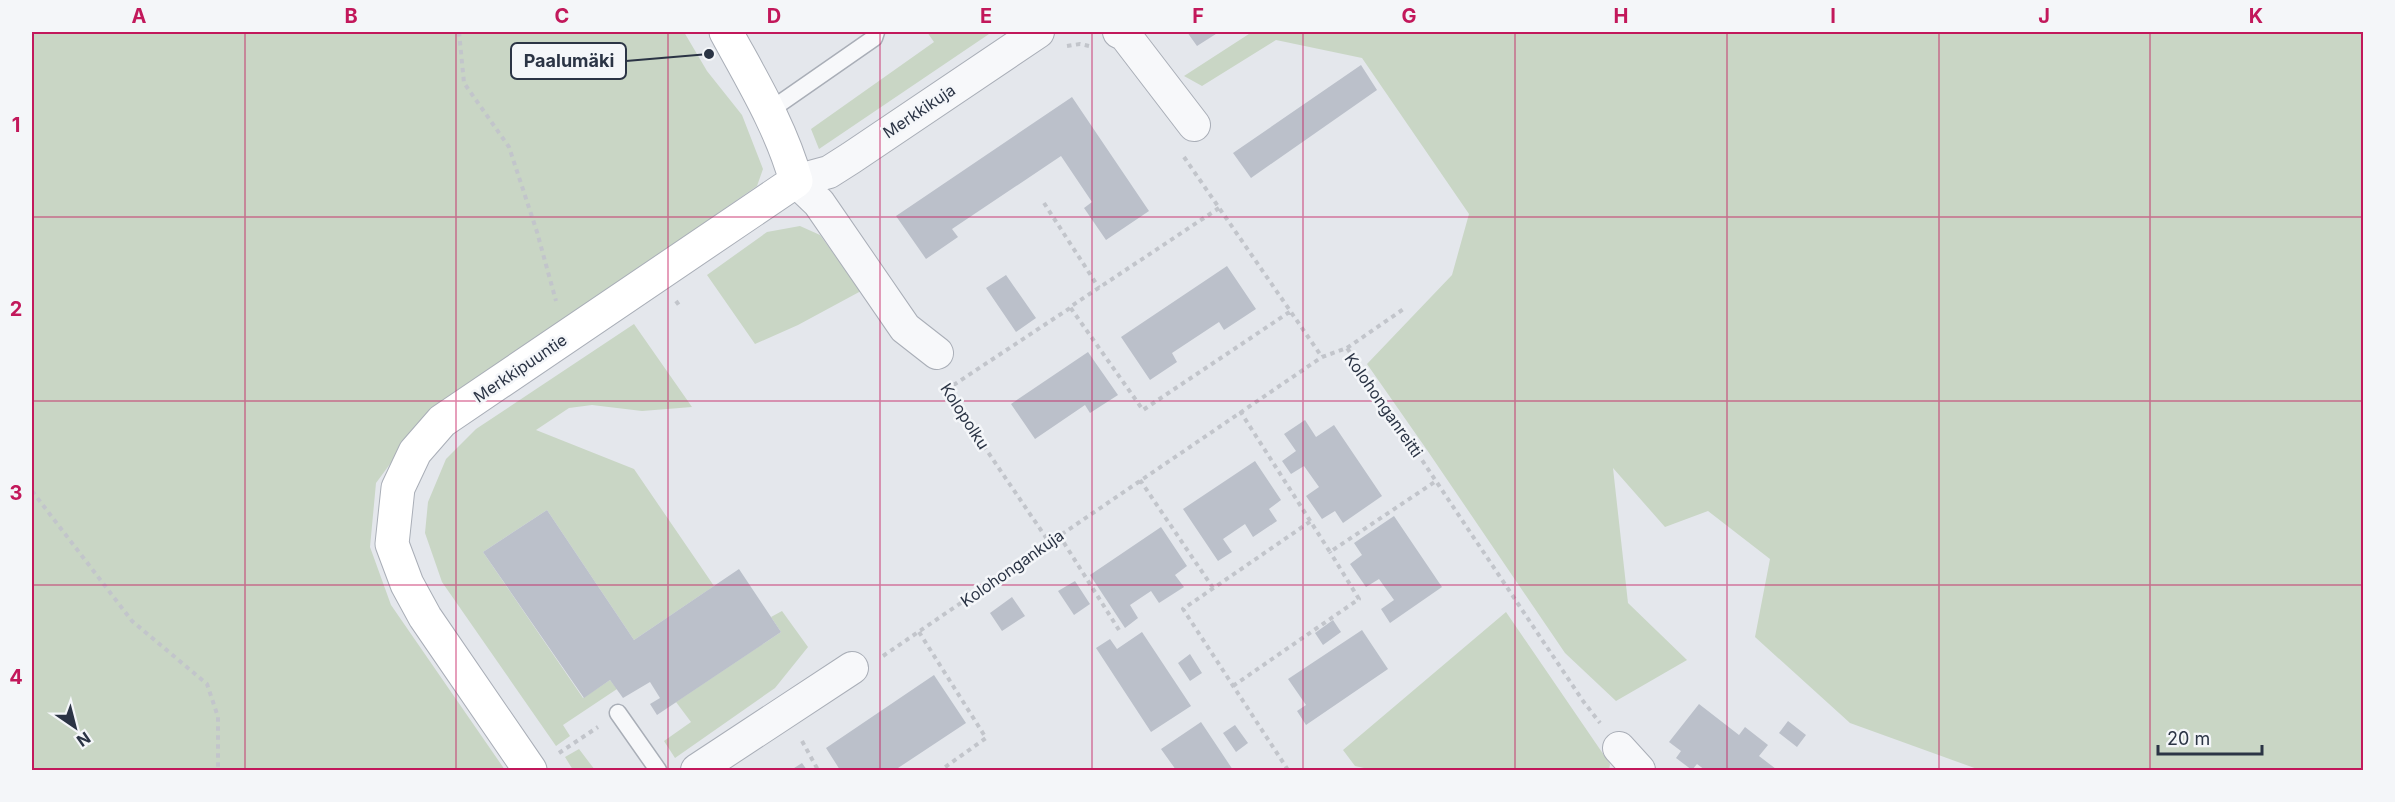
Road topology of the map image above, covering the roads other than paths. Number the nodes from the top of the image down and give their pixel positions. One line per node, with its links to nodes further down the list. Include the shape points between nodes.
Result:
1 (726, 32): 5 (street)
2 (876, 32): 5 (lane, via 874,38)
3 (1038, 32): 7 (street, Merkkikuja, via 829,172)
4 (1119, 32): 6 (street, via 1125,35)
5 (769, 111): 7 (street)
6 (1187, 137)
7 (796, 181): 8 (street, via 819,202 905,328); 11 (street, Merkkipuuntie, via 442,421 415,452 398,488 392,544 407,584 425,617)
8 (937, 353)
9 (852, 668): 13 (street)
10 (618, 713): 12 (lane)
11 (540, 765)
12 (658, 771)
13 (697, 771)

